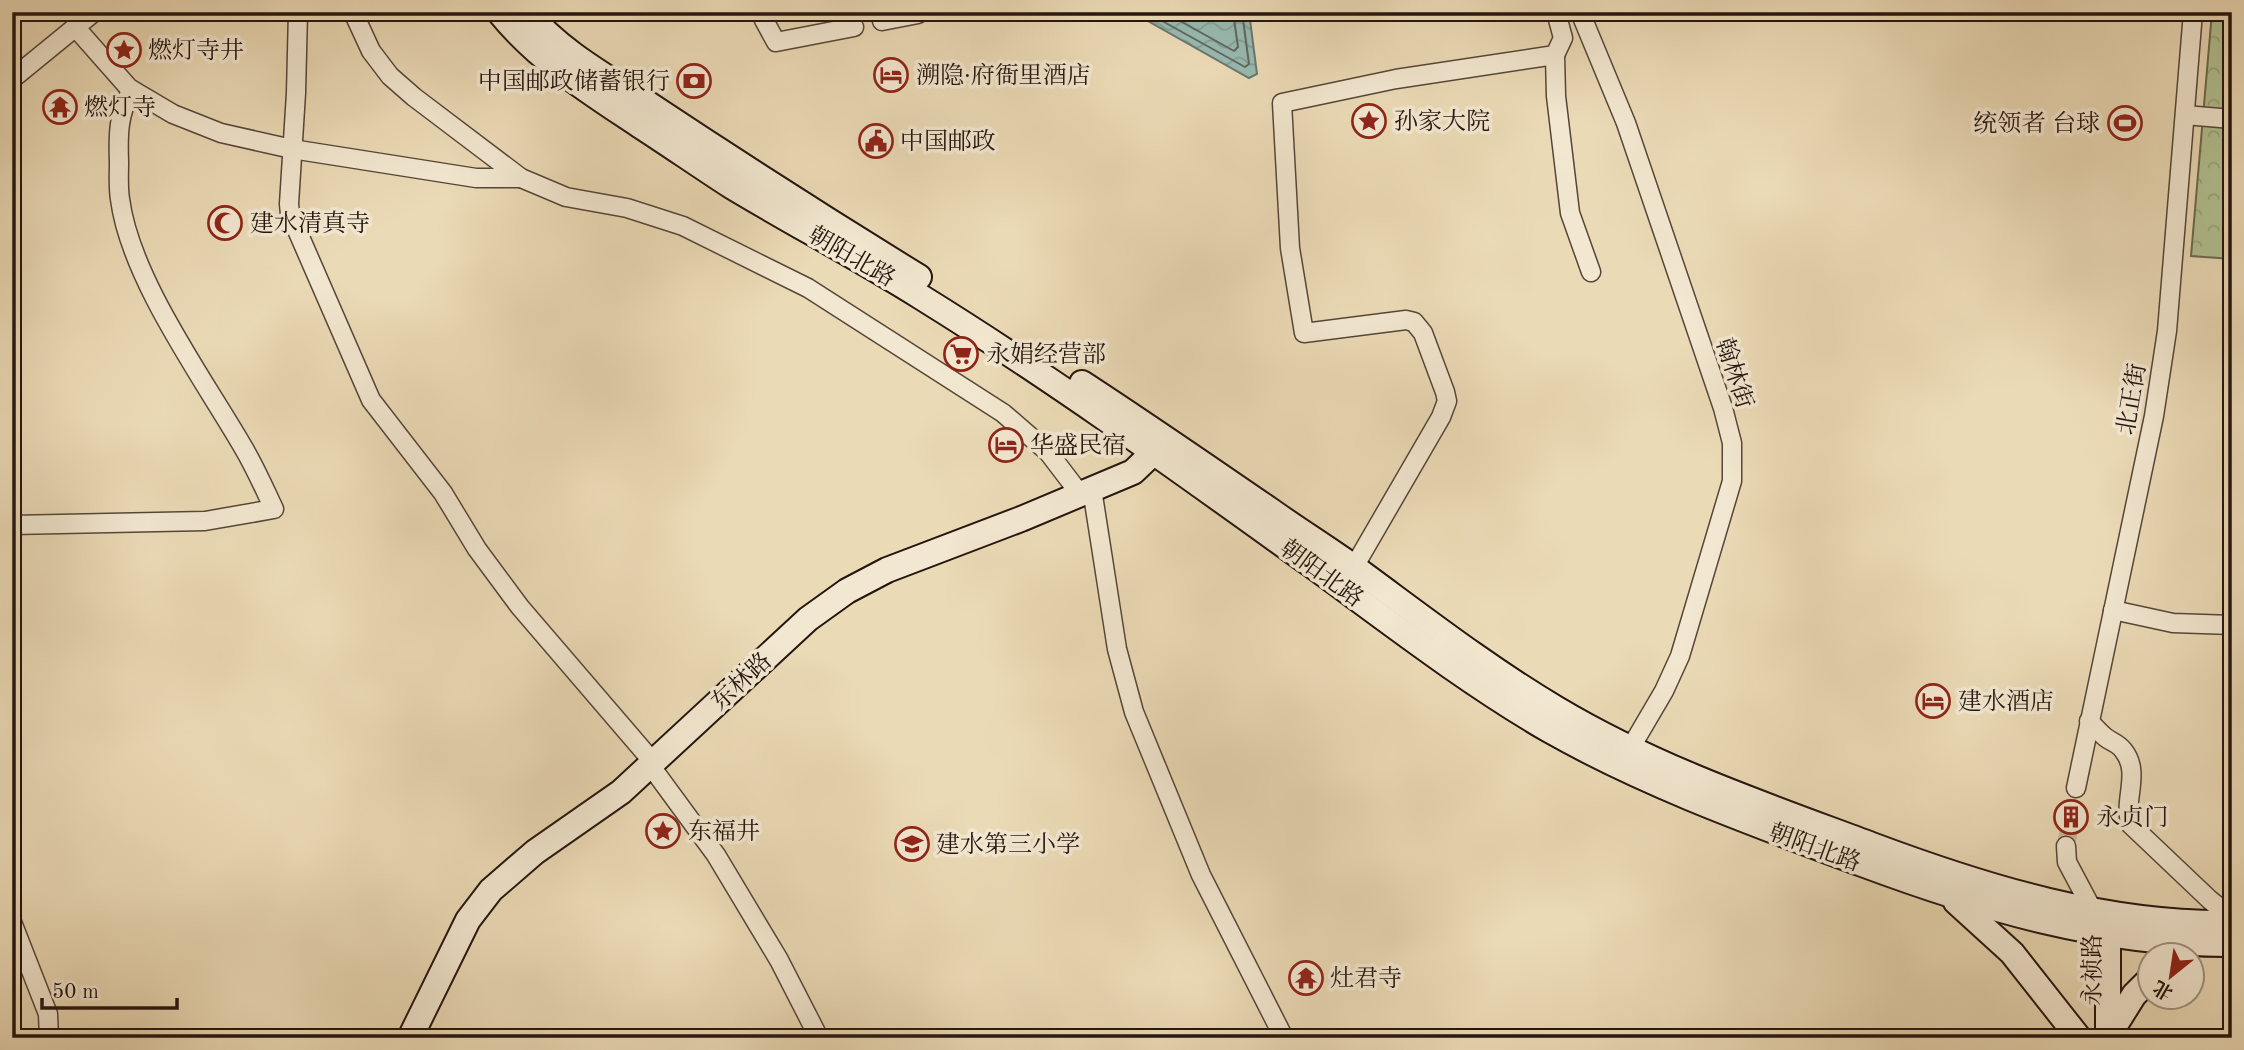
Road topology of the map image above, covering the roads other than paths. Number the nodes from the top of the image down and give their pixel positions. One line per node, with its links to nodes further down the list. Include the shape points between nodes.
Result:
1 (94, 12): 13 (street)
2 (298, 12): 19 (street)
3 (353, 12): 20 (street, via 371,51 390,76)
4 (499, 12): 22 (main road, 朝阳北路, via 534,50 572,80 730,185 920,296 1074,397)
5 (527, 12): 22 (main road, 朝阳北路, via 584,62 741,167 928,282)
6 (763, 12): 12 (street, via 776,42)
7 (917, 12): 11 (street)
8 (1556, 12): 14 (street, via 1563,38)
9 (1580, 12): 29 (street, 翰林街, via 1626,123 1723,408 1733,456 1732,481 1680,656)
10 (2193, 12): 17 (street, 北正街)
11 (883, 21)
12 (854, 27)
13 (76, 29): 15 (street); 16 (street)
14 (1555, 55): 21 (street, via 1570,213); 25 (street, via 1396,79 1282,103 1290,248 1304,333 1414,322 1423,333 1447,401)
15 (12, 79)
16 (132, 90): 19 (street, via 189,121); 24 (street, via 120,117 118,146 120,200 130,239 148,283 246,450 274,509 205,521)
17 (2185, 115): 18 (street); 26 (street, 北正街, via 2167,331)
18 (2232, 120)
19 (292, 149): 20 (street, via 476,178); 30 (street, via 290,214 371,400 443,493 520,607)
20 (521, 178): 23 (street, via 566,197 627,208 683,226 808,288 1003,413)
21 (1591, 272)
22 (1159, 444): 23 (main road, 东林路, via 1133,472); 25 (main road, 朝阳北路); 33 (main road, 朝阳北路, via 1473,682 1548,729 1713,808)
23 (1086, 491): 30 (main road, 东林路, via 887,570 847,591 808,619); 45 (street, via 1134,712 1200,875)
24 (12, 525)
25 (1354, 568): 29 (main road, 朝阳北路, via 1485,664)
26 (2113, 610): 27 (street, via 2173,623); 28 (street, 北正街)
27 (2232, 625)
28 (2089, 721): 31 (street, 北正街); 34 (street, via 2127,755 2132,771 2131,825)
29 (1630, 749): 36 (main road, 朝阳北路, via 1720,788 1929,866 2025,895)
30 (652, 763): 43 (main road, 东林路, via 621,792 534,852 491,890 468,920); 44 (street, via 729,877)
31 (2076, 788)
32 (2066, 846): 36 (street, via 2067,862)
33 (1944, 893): 36 (main road, 朝阳北路, via 2019,916); 46 (main road, via 2012,953)
34 (2232, 920): 36 (main road, 朝阳北路, via 2128,916)
35 (12, 922): 42 (street, via 48,1014)
36 (2097, 925): 37 (main road, 朝阳北路); 41 (main road, 永祯路)
37 (2159, 942)
38 (2232, 944): 39 (main road, 朝阳北路)
39 (2206, 947)
40 (2136, 993): 41 (main road)
41 (2103, 1037)
42 (49, 1038)
43 (410, 1038)
44 (819, 1038)
45 (1284, 1038)
46 (2079, 1038)

